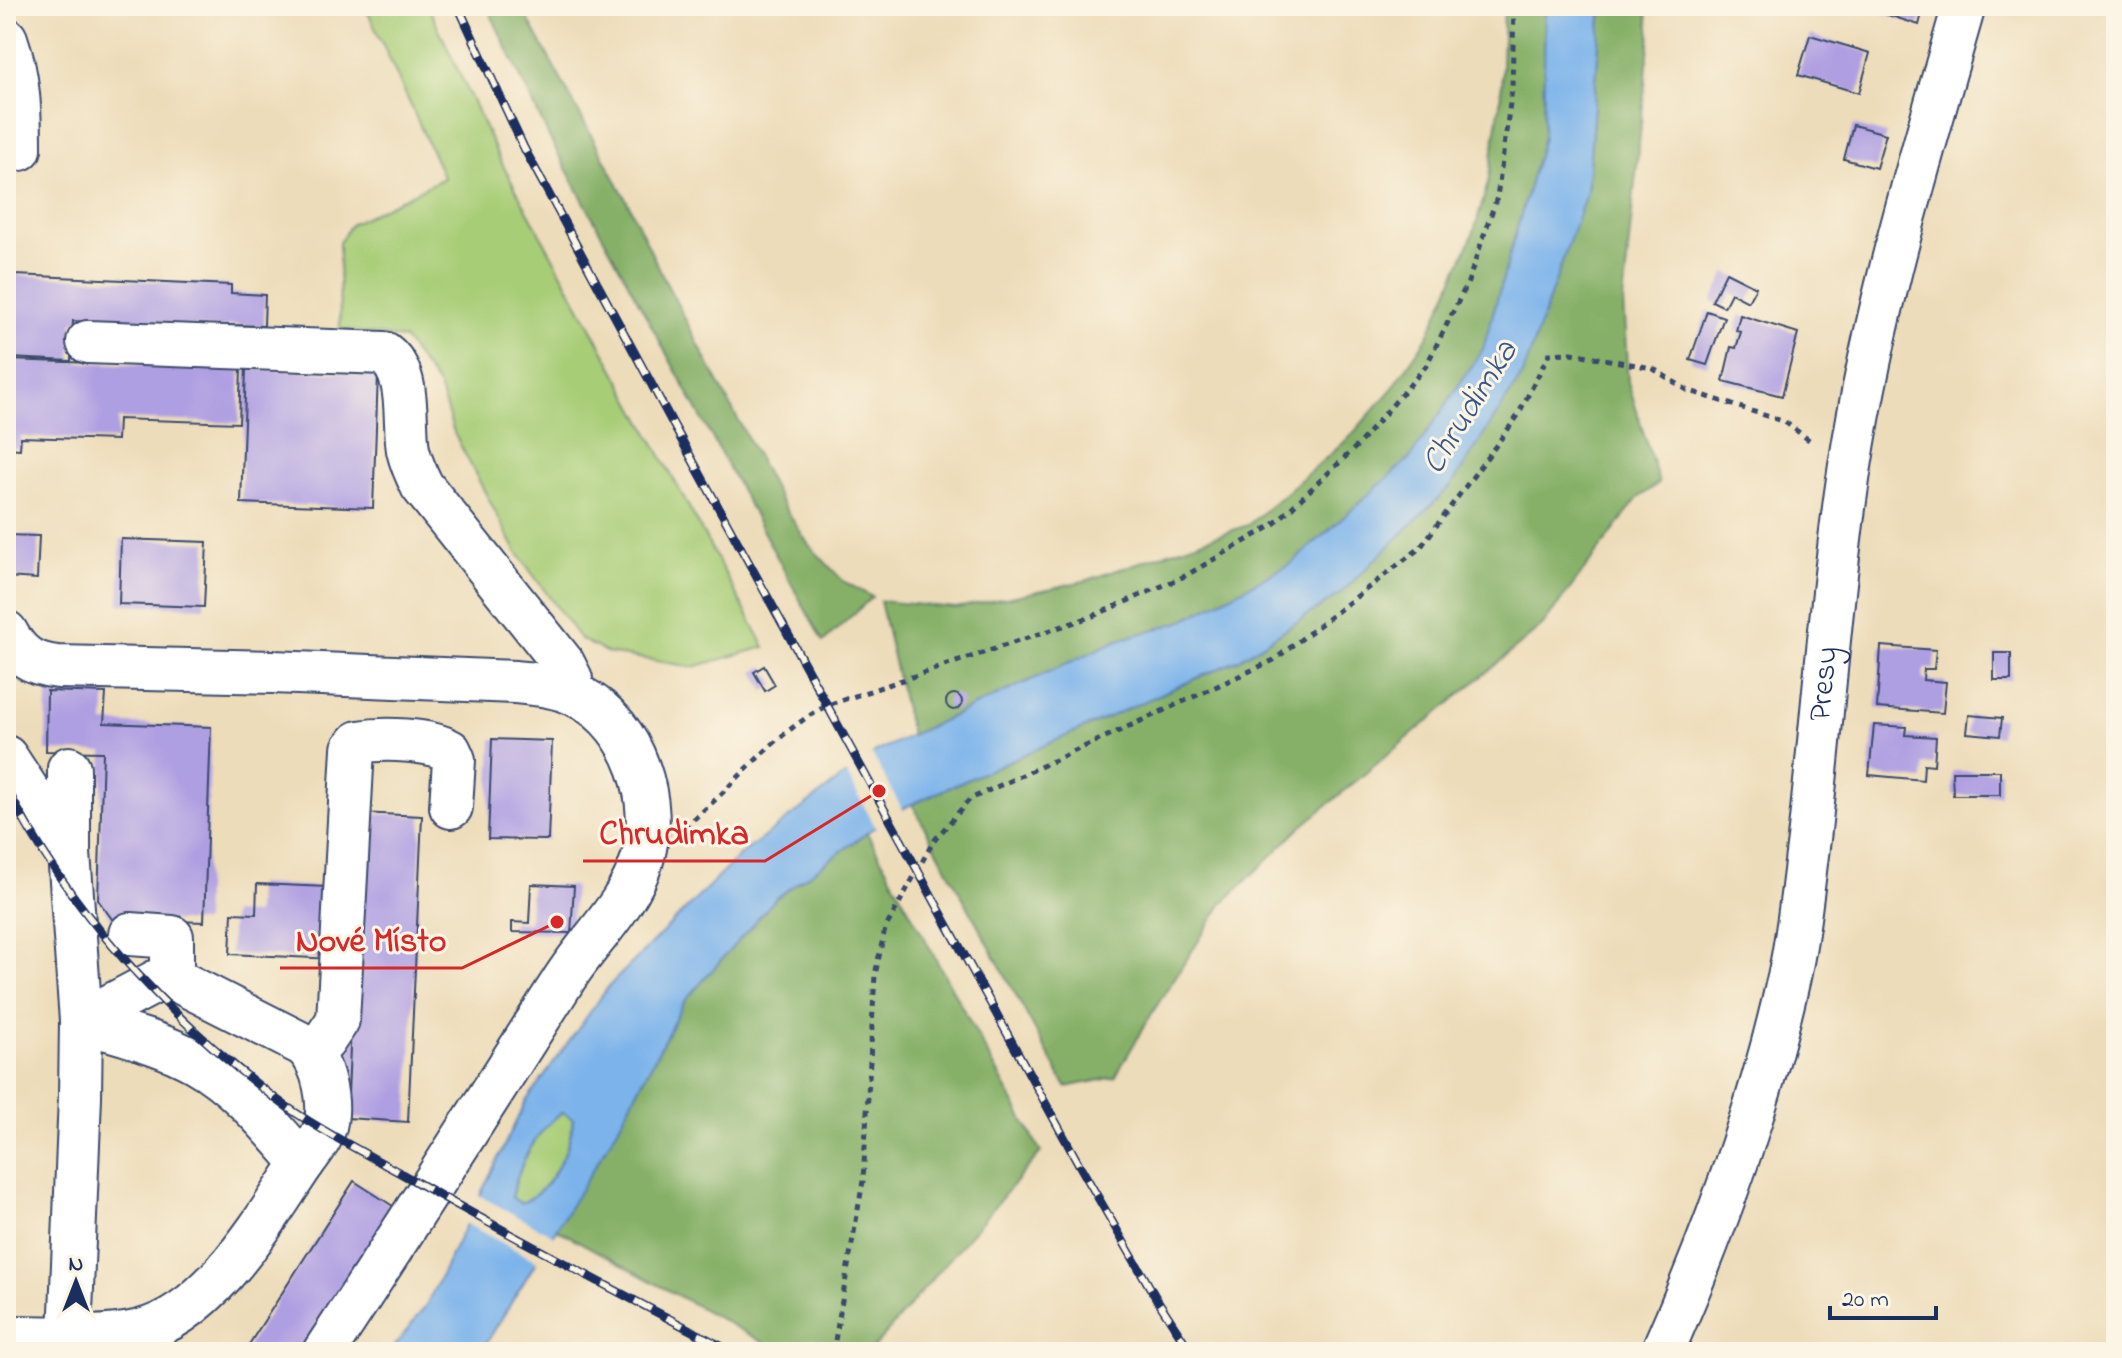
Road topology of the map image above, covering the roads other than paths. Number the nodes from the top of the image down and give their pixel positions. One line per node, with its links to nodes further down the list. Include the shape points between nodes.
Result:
1 (1964, 6): 19 (street, Presy, via 1871,345 1846,492 1790,974 1762,1085)
2 (6, 39): 3 (street, via 18,82)
3 (20, 149)
4 (88, 342): 6 (street, via 384,353 400,373 409,453 422,486 563,663 571,679)
5 (6, 632): 6 (street, via 36,664 58,667 493,681)
6 (570, 692): 18 (street, via 609,720 638,766 646,804 642,859 623,899 574,964)
7 (6, 757): 10 (street)
8 (69, 768): 10 (street)
9 (451, 807): 14 (street, via 450,751 433,744 370,741 353,749 338,1020)
10 (69, 853): 13 (street)
11 (130, 934): 12 (street, via 172,937)
12 (172, 978): 13 (street); 14 (street)
13 (81, 1021): 15 (street, via 170,1050 214,1073); 16 (street)
14 (311, 1051): 15 (street, via 326,1109 323,1130)
15 (303, 1163): 16 (street, via 241,1254 185,1309 144,1330)
16 (70, 1336): 17 (street)
17 (6, 1337)
18 (324, 1352)
19 (1662, 1352)

